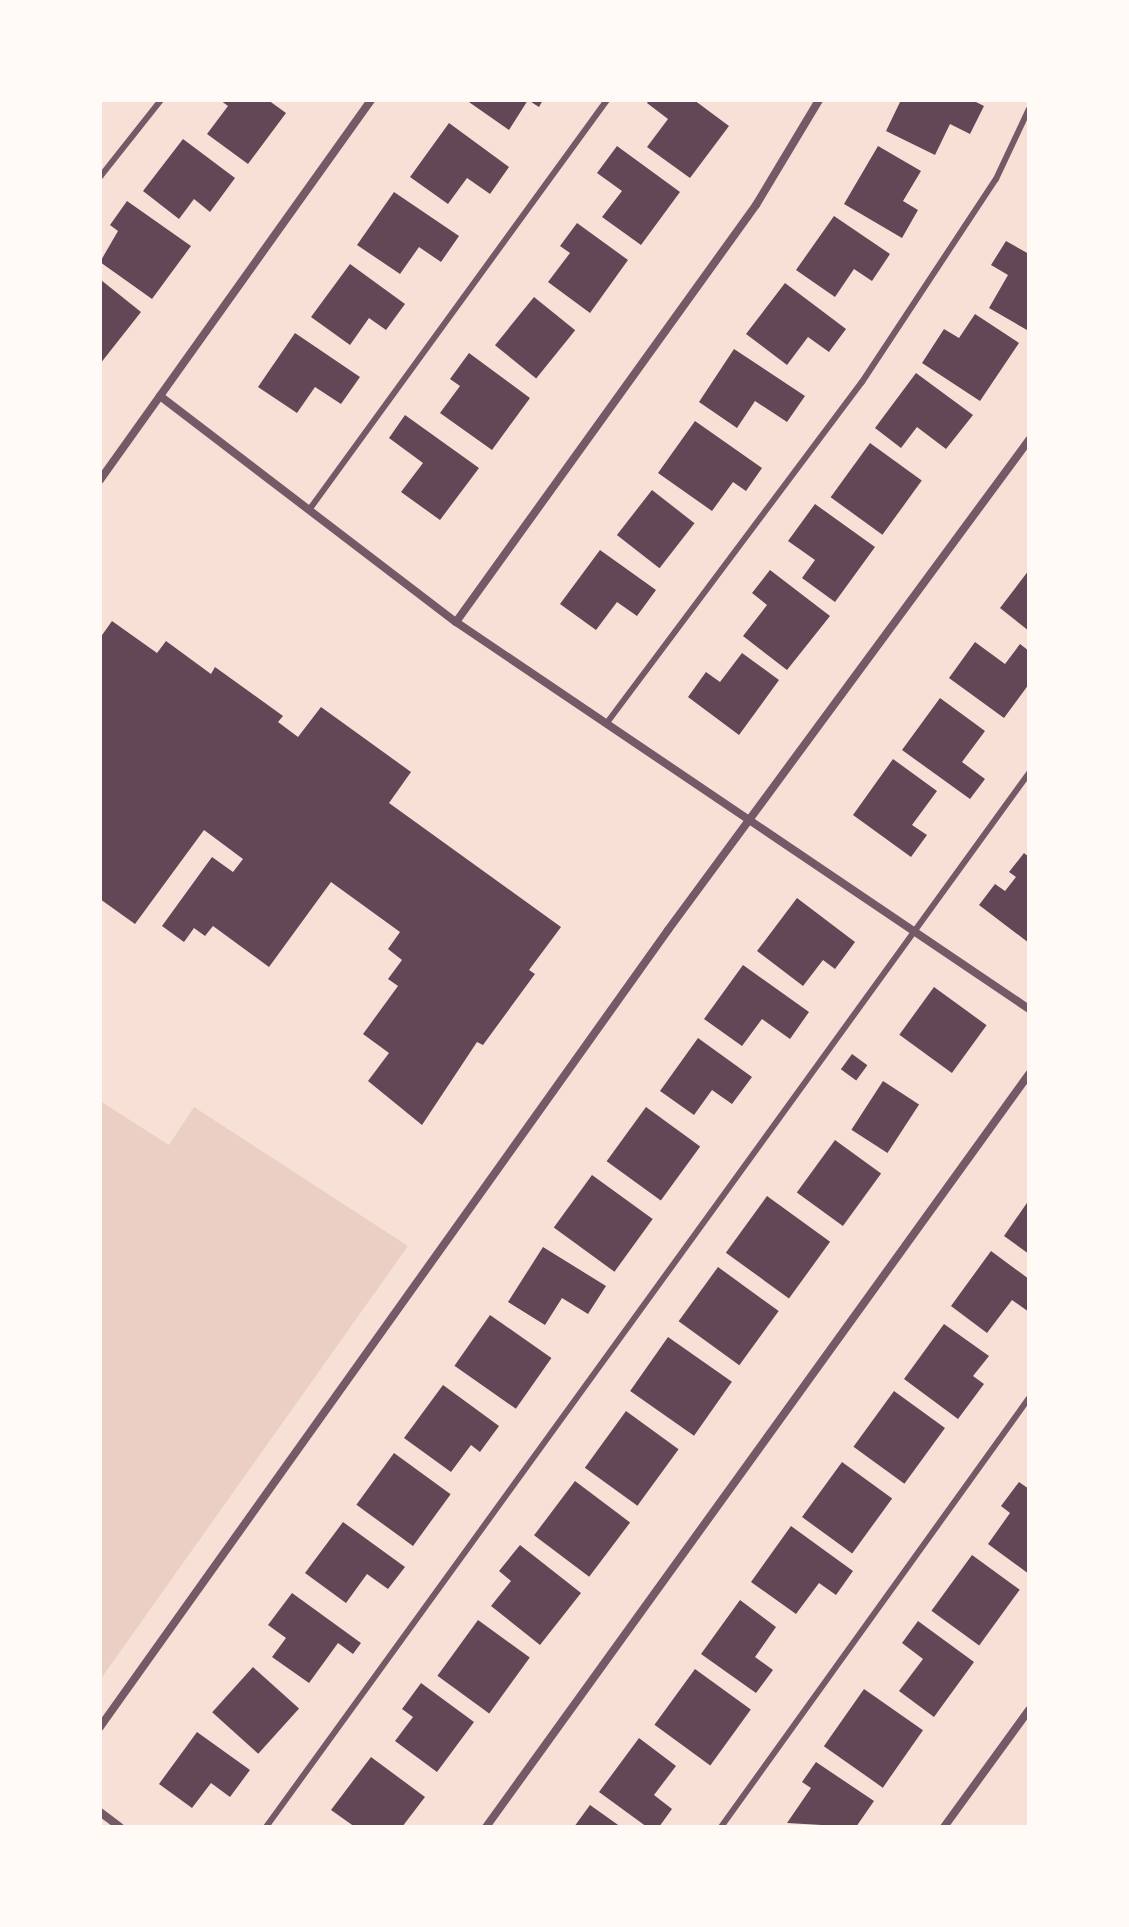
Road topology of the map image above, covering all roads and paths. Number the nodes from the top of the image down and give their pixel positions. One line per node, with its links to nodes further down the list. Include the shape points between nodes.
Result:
1 (161, 100): 6 (lane)
2 (371, 100): 7 (street)
3 (607, 100): 10 (lane)
4 (819, 100): 11 (street, via 756,205)
5 (1029, 109): 12 (lane, via 996,179 862,382)
6 (100, 177)
7 (160, 396): 9 (street); 10 (street)
8 (1029, 440): 14 (street)
9 (100, 480)
10 (309, 510): 11 (street)
11 (456, 622): 12 (street)
12 (605, 724): 14 (street)
13 (1029, 773): 15 (lane)
14 (750, 823): 15 (street); 20 (street)
15 (913, 931): 16 (street); 23 (lane)
16 (1029, 1009)
17 (1029, 1074): 24 (street)
18 (1029, 1398): 25 (lane)
19 (1029, 1710): 26 (street)
20 (100, 1727)
21 (100, 1812): 22 (street)
22 (120, 1827)
23 (266, 1827)
24 (486, 1827)
25 (721, 1827)
26 (944, 1827)

